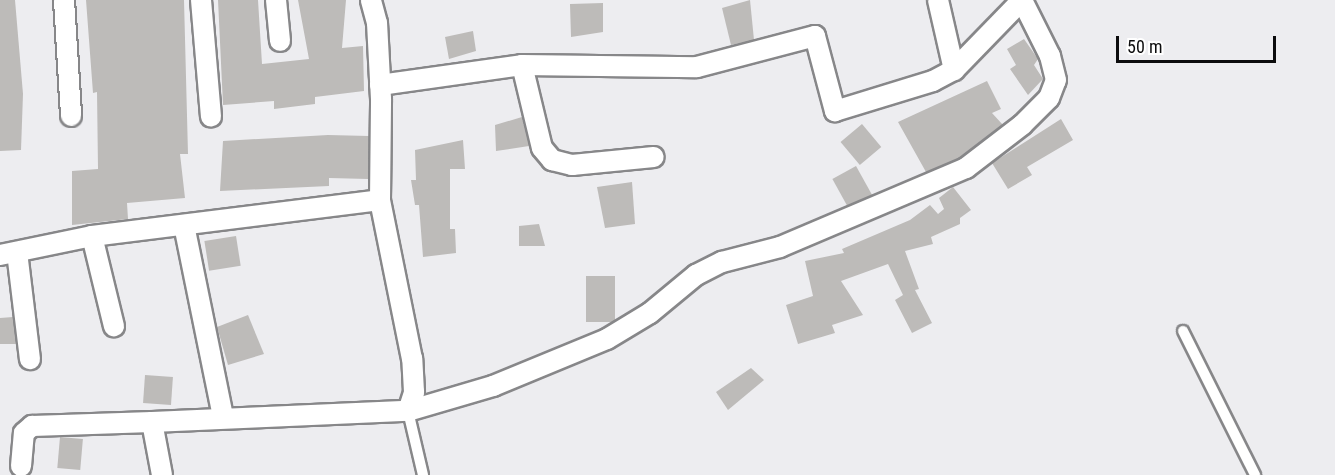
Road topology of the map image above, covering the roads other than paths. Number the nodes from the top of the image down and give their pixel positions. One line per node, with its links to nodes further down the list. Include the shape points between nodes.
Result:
1 (64, 0): 11 (street)
2 (201, 0): 12 (street)
3 (276, 0): 7 (street)
4 (370, 0): 10 (street, via 377,23)
5 (938, 0): 9 (street)
6 (1022, 0): 9 (street); 21 (street, via 1050,56 1056,80 1049,98 1022,125 966,168 780,247 722,262 696,275 650,313 607,339 493,386)
7 (280, 42)
8 (522, 65): 9 (street, via 697,67 814,36 835,111 933,81); 10 (street); 13 (street, via 542,148 552,160 572,165)
9 (954, 70)
10 (380, 85): 14 (street)
11 (71, 116)
12 (211, 117)
13 (654, 157)
14 (380, 200): 15 (street); 21 (street, via 412,359 414,392)
15 (184, 225): 16 (street); 22 (street)
16 (92, 236): 17 (street); 18 (street)
17 (8, 253): 20 (street)
18 (114, 326)
19 (1183, 331): 27 (lane)
20 (30, 359)
21 (408, 411): 22 (street); 26 (lane)
22 (223, 417): 23 (street)
23 (152, 422): 24 (street, via 32,426 24,433); 25 (street)
24 (21, 466)
25 (162, 475)
26 (423, 475)
27 (1256, 475)

